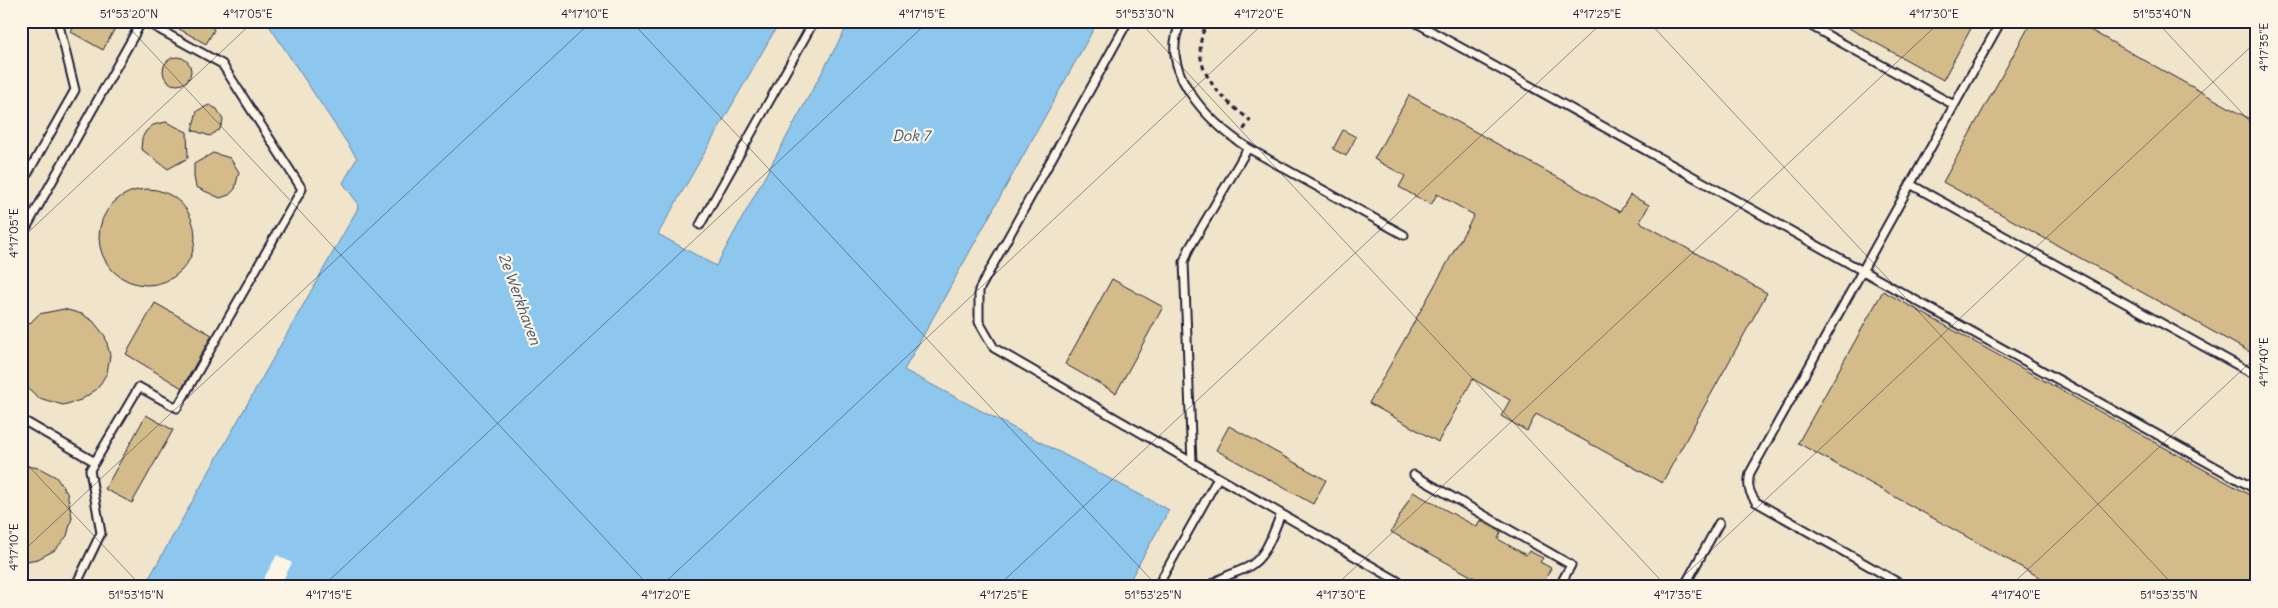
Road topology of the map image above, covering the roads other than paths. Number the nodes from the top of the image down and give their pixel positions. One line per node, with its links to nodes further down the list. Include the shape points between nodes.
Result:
1 (58, 21): 12 (lane, via 75,90)
2 (143, 21): 15 (lane); 19 (lane, via 222,64 302,189 178,408 139,387)
3 (814, 21): 13 (lane)
4 (1128, 21): 20 (lane, via 979,290 979,322 994,348)
5 (1182, 21): 10 (lane, via 1175,43 1181,76 1202,107)
6 (1413, 21): 16 (lane)
7 (1802, 21): 9 (lane)
8 (2001, 21): 9 (lane)
9 (1954, 105): 11 (lane)
10 (1248, 148): 14 (lane); 20 (lane, via 1184,262)
11 (1910, 184): 16 (lane); 17 (lane)
12 (21, 185)
13 (700, 225)
14 (1404, 236)
15 (21, 237)
16 (1862, 271): 23 (lane); 32 (lane, via 1750,473 1749,493 1756,502)
17 (2257, 376)
18 (21, 419): 19 (lane)
19 (95, 462): 26 (lane, via 90,470 101,533)
20 (1192, 463): 22 (lane)
21 (1414, 475): 30 (lane, via 1571,565)
22 (1218, 478): 24 (lane); 27 (lane)
23 (2257, 490)
24 (1281, 514): 28 (lane, via 1263,554 1250,566 1219,579); 29 (lane)
25 (1719, 523): 31 (lane)
26 (75, 587)
27 (1157, 587)
28 (1209, 587)
29 (1408, 587)
30 (1559, 587)
31 (1684, 587)
32 (1906, 587)

